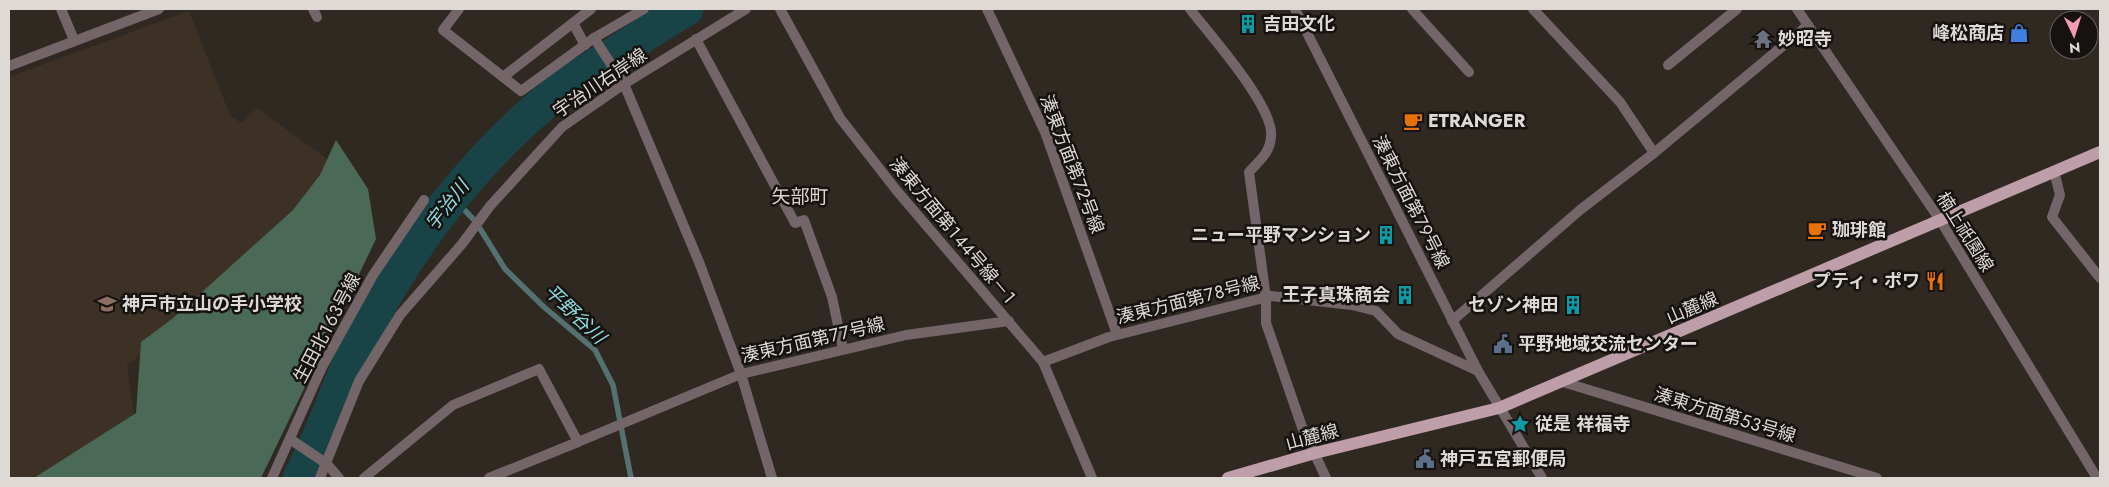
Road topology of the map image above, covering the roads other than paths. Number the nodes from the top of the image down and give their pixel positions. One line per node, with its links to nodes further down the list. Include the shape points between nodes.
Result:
1 (61, 9): 18 (street)
2 (158, 9): 18 (street)
3 (459, 9): 24 (street, via 443,30)
4 (591, 9): 15 (street)
5 (644, 9): 19 (street)
6 (746, 9): 17 (street, 宇治川右岸線)
7 (780, 9): 33 (street, 湊東方面第１４４号線－１, via 840,118 896,191)
8 (988, 9): 35 (street, 湊東方面第７２号線, via 1046,132)
9 (1190, 9): 32 (street, via 1251,88 1270,127 1272,137 1267,152 1249,172)
10 (1295, 9): 34 (street, 湊東方面第７９号線)
11 (1412, 9): 23 (street)
12 (1533, 9): 27 (street, via 1620,102)
13 (1737, 9): 22 (street)
14 (1796, 9): 16 (street, 楠上祇園線)
15 (573, 23): 20 (street); 24 (street)
16 (1808, 25): 27 (street); 30 (street, 楠上祇園線)
17 (696, 39): 25 (street, 宇治川右岸線); 36 (street, via 795,223 804,220 832,297)
18 (74, 40): 21 (street)
19 (595, 40): 20 (street); 25 (street)
20 (585, 45): 24 (street, via 521,91)
21 (9, 66)
22 (1668, 66)
23 (1469, 72)
24 (503, 77)
25 (624, 84): 39 (street, via 699,262); 45 (street, 宇治川右岸線, via 562,127 490,206 462,244 400,315 359,380)
26 (2100, 152): 28 (main road, 山麓線)
27 (1654, 153): 34 (street, via 1580,210)
28 (2054, 171): 30 (main road, 山麓線); 31 (street, via 2060,195 2052,217)
29 (424, 200): 42 (street, 生田北１６３号線, via 373,275 322,367)
30 (1940, 220): 40 (main road, 山麓線); 58 (street, 楠上祇園線)
31 (2100, 278)
32 (1266, 298): 35 (street, 湊東方面第７８号線); 38 (street, 湊東方面第７８号線, via 1352,305 1376,312 1398,334); 44 (street, via 1266,323 1302,427)
33 (1008, 321): 36 (street, 湊東方面第７７号線, via 906,335); 37 (street, 湊東方面第１４４号線－１)
34 (1452, 321): 38 (street, 湊東方面第７９号線)
35 (1117, 334): 37 (street, 湊東方面第７８号線)
36 (843, 349): 39 (street, 湊東方面第７７号線)
37 (1043, 362): 53 (street, 湊東方面第１４４号線－１)
38 (1478, 371): 41 (street, 湊東方面第７９号線)
39 (741, 374): 43 (street, 湊東方面第７７号線); 52 (street)
40 (1563, 382): 41 (main road, 山麓線); 46 (street, 湊東方面第５３号線)
41 (1499, 408): 44 (main road, 山麓線); 56 (street, 湊東方面第７９号線)
42 (290, 440): 45 (street); 47 (street, 生田北１６３号線)
43 (578, 442): 50 (street, via 539,369 453,405); 51 (street)
44 (1315, 453): 54 (main road, 山麓線); 55 (street)
45 (326, 463): 48 (street); 49 (street)
46 (1863, 476): 57 (street, 湊東方面第５３号線)
47 (272, 478)
48 (320, 478)
49 (339, 478)
50 (364, 478)
51 (489, 478)
52 (772, 478)
53 (1092, 478)
54 (1228, 478)
55 (1326, 478)
56 (1542, 478)
57 (1877, 478)
58 (2097, 478)

